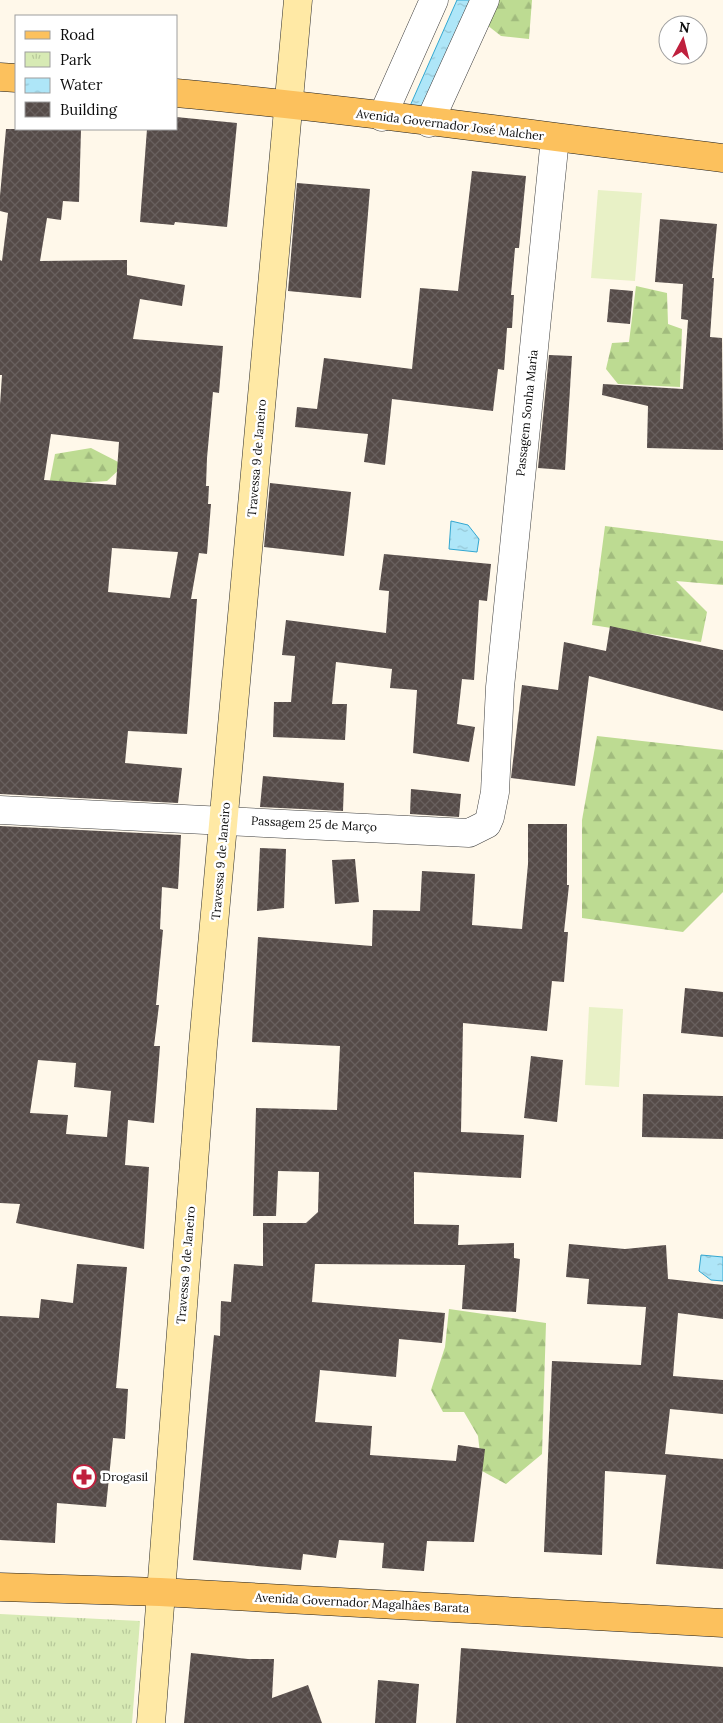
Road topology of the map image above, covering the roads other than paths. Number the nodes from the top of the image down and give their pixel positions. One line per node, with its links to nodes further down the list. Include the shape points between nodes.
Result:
1 (298, 0): 7 (main road, Travessa 9 de Janeiro)
2 (434, 0): 8 (street)
3 (485, 0): 9 (street)
4 (0, 77): 5 (main road)
5 (15, 78)
6 (178, 93): 7 (main road, Avenida Governador José Malcher)
7 (288, 104): 8 (main road, Avenida Governador José Malcher); 14 (main road, Travessa 9 de Janeiro)
8 (382, 117): 9 (main road, Avenida Governador José Malcher)
9 (429, 122): 10 (main road, Avenida Governador José Malcher)
10 (555, 138): 11 (main road, Avenida Governador José Malcher); 12 (street, Passagem Sonha Maria)
11 (723, 158)
12 (500, 687): 14 (street, Passagem 25 de Março, via 495,792 490,818 483,828 464,833)
13 (0, 810): 14 (street, Passagem 25 de Março)
14 (225, 820): 16 (main road, Travessa 9 de Janeiro, via 203,1045)
15 (0, 1587): 16 (main road, Avenida Governador Magalhães Barata)
16 (160, 1592): 17 (main road, Avenida Governador Magalhães Barata); 18 (main road, Travessa 9 de Janeiro)
17 (723, 1623)
18 (151, 1723)

